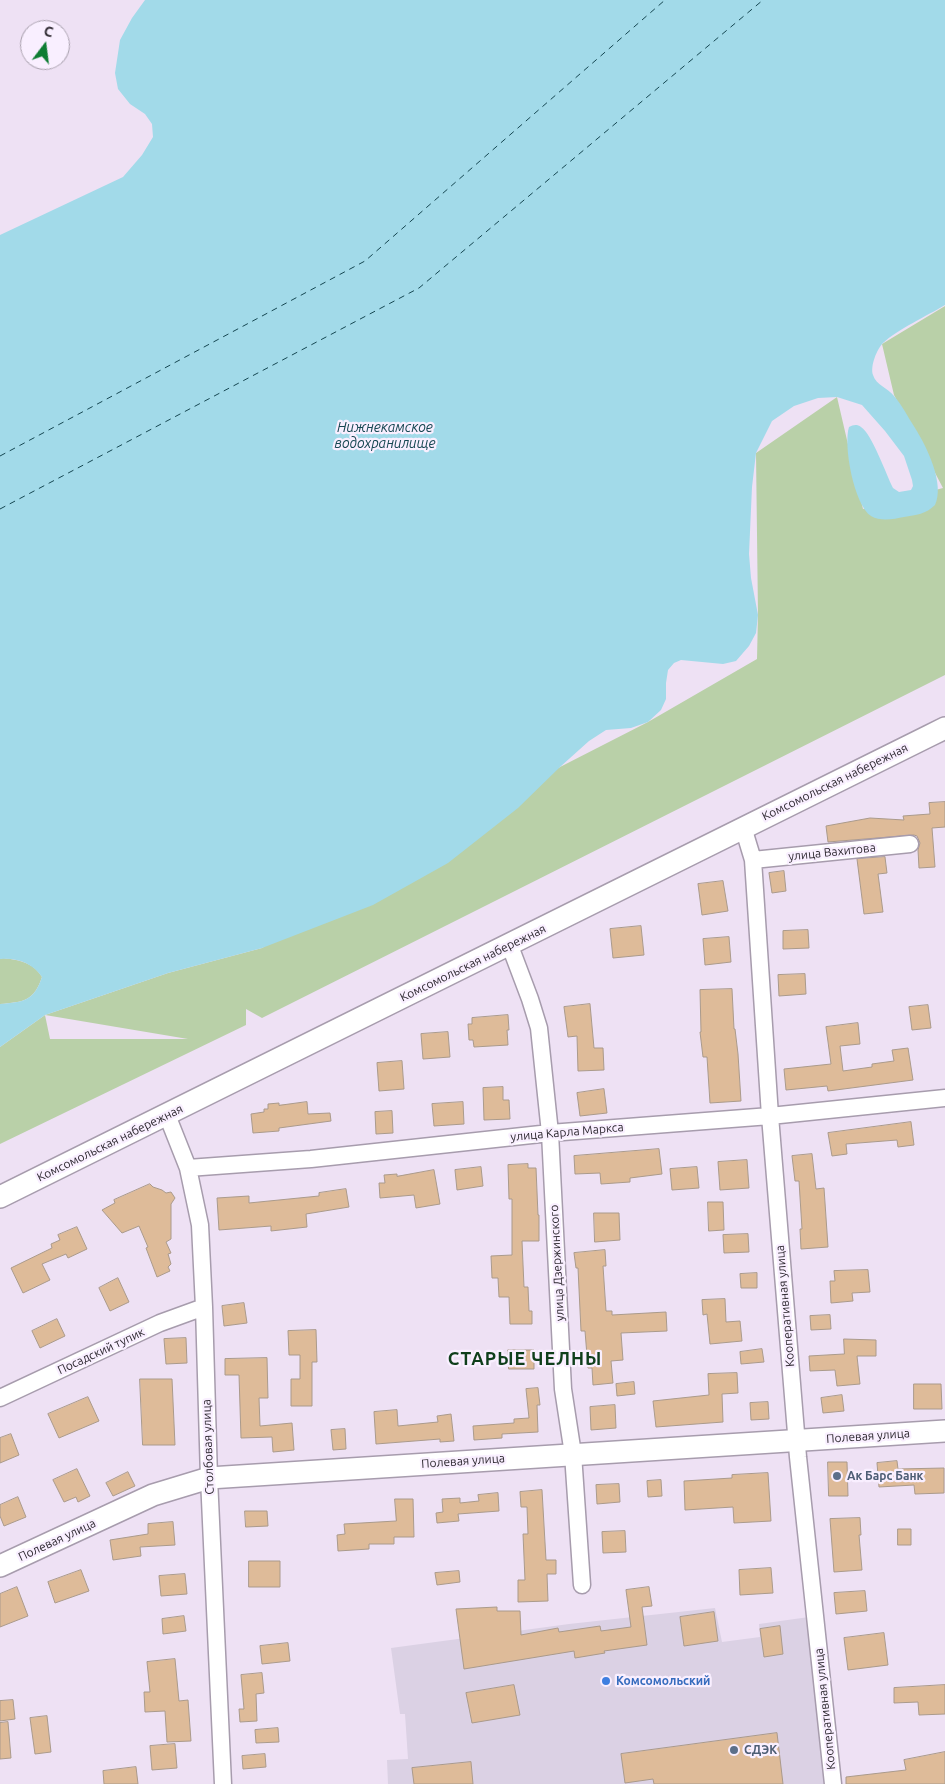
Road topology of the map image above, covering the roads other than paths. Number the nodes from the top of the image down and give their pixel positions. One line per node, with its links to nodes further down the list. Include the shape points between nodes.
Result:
1 (945, 728): 2 (street, Комсомольская набережная)
2 (744, 828): 4 (street, Кооперативная улица); 5 (street, Комсомольская набережная)
3 (910, 844): 4 (street, улица Вахитова)
4 (753, 860): 8 (street, Кооперативная улица)
5 (510, 946): 7 (street, Комсомольская набережная); 9 (street, улица Дзержинского, via 539,1028)
6 (945, 1098): 8 (street, улица Карла Маркса)
7 (166, 1115): 10 (street, Столбовая улица); 11 (street, Комсомольская набережная)
8 (770, 1116): 9 (street, улица Карла Маркса); 15 (street, Кооперативная улица)
9 (550, 1133): 10 (street, улица Карла Маркса, via 311,1159); 16 (street, улица Дзержинского, via 563,1389)
10 (188, 1168): 12 (street, Столбовая улица, via 200,1225)
11 (0, 1196)
12 (204, 1307): 13 (street, Посадский тупик, via 160,1323); 17 (street, Столбовая улица)
13 (0, 1398)
14 (945, 1431): 15 (street, Полевая улица)
15 (796, 1441): 16 (street, Полевая улица); 21 (street, Кооперативная улица)
16 (573, 1454): 17 (street, Полевая улица); 19 (street, улица Дзержинского)
17 (209, 1478): 18 (street, Полевая улица, via 153,1495); 20 (street, Столбовая улица)
18 (0, 1566)
19 (582, 1585)
20 (223, 1784)
21 (833, 1784)

